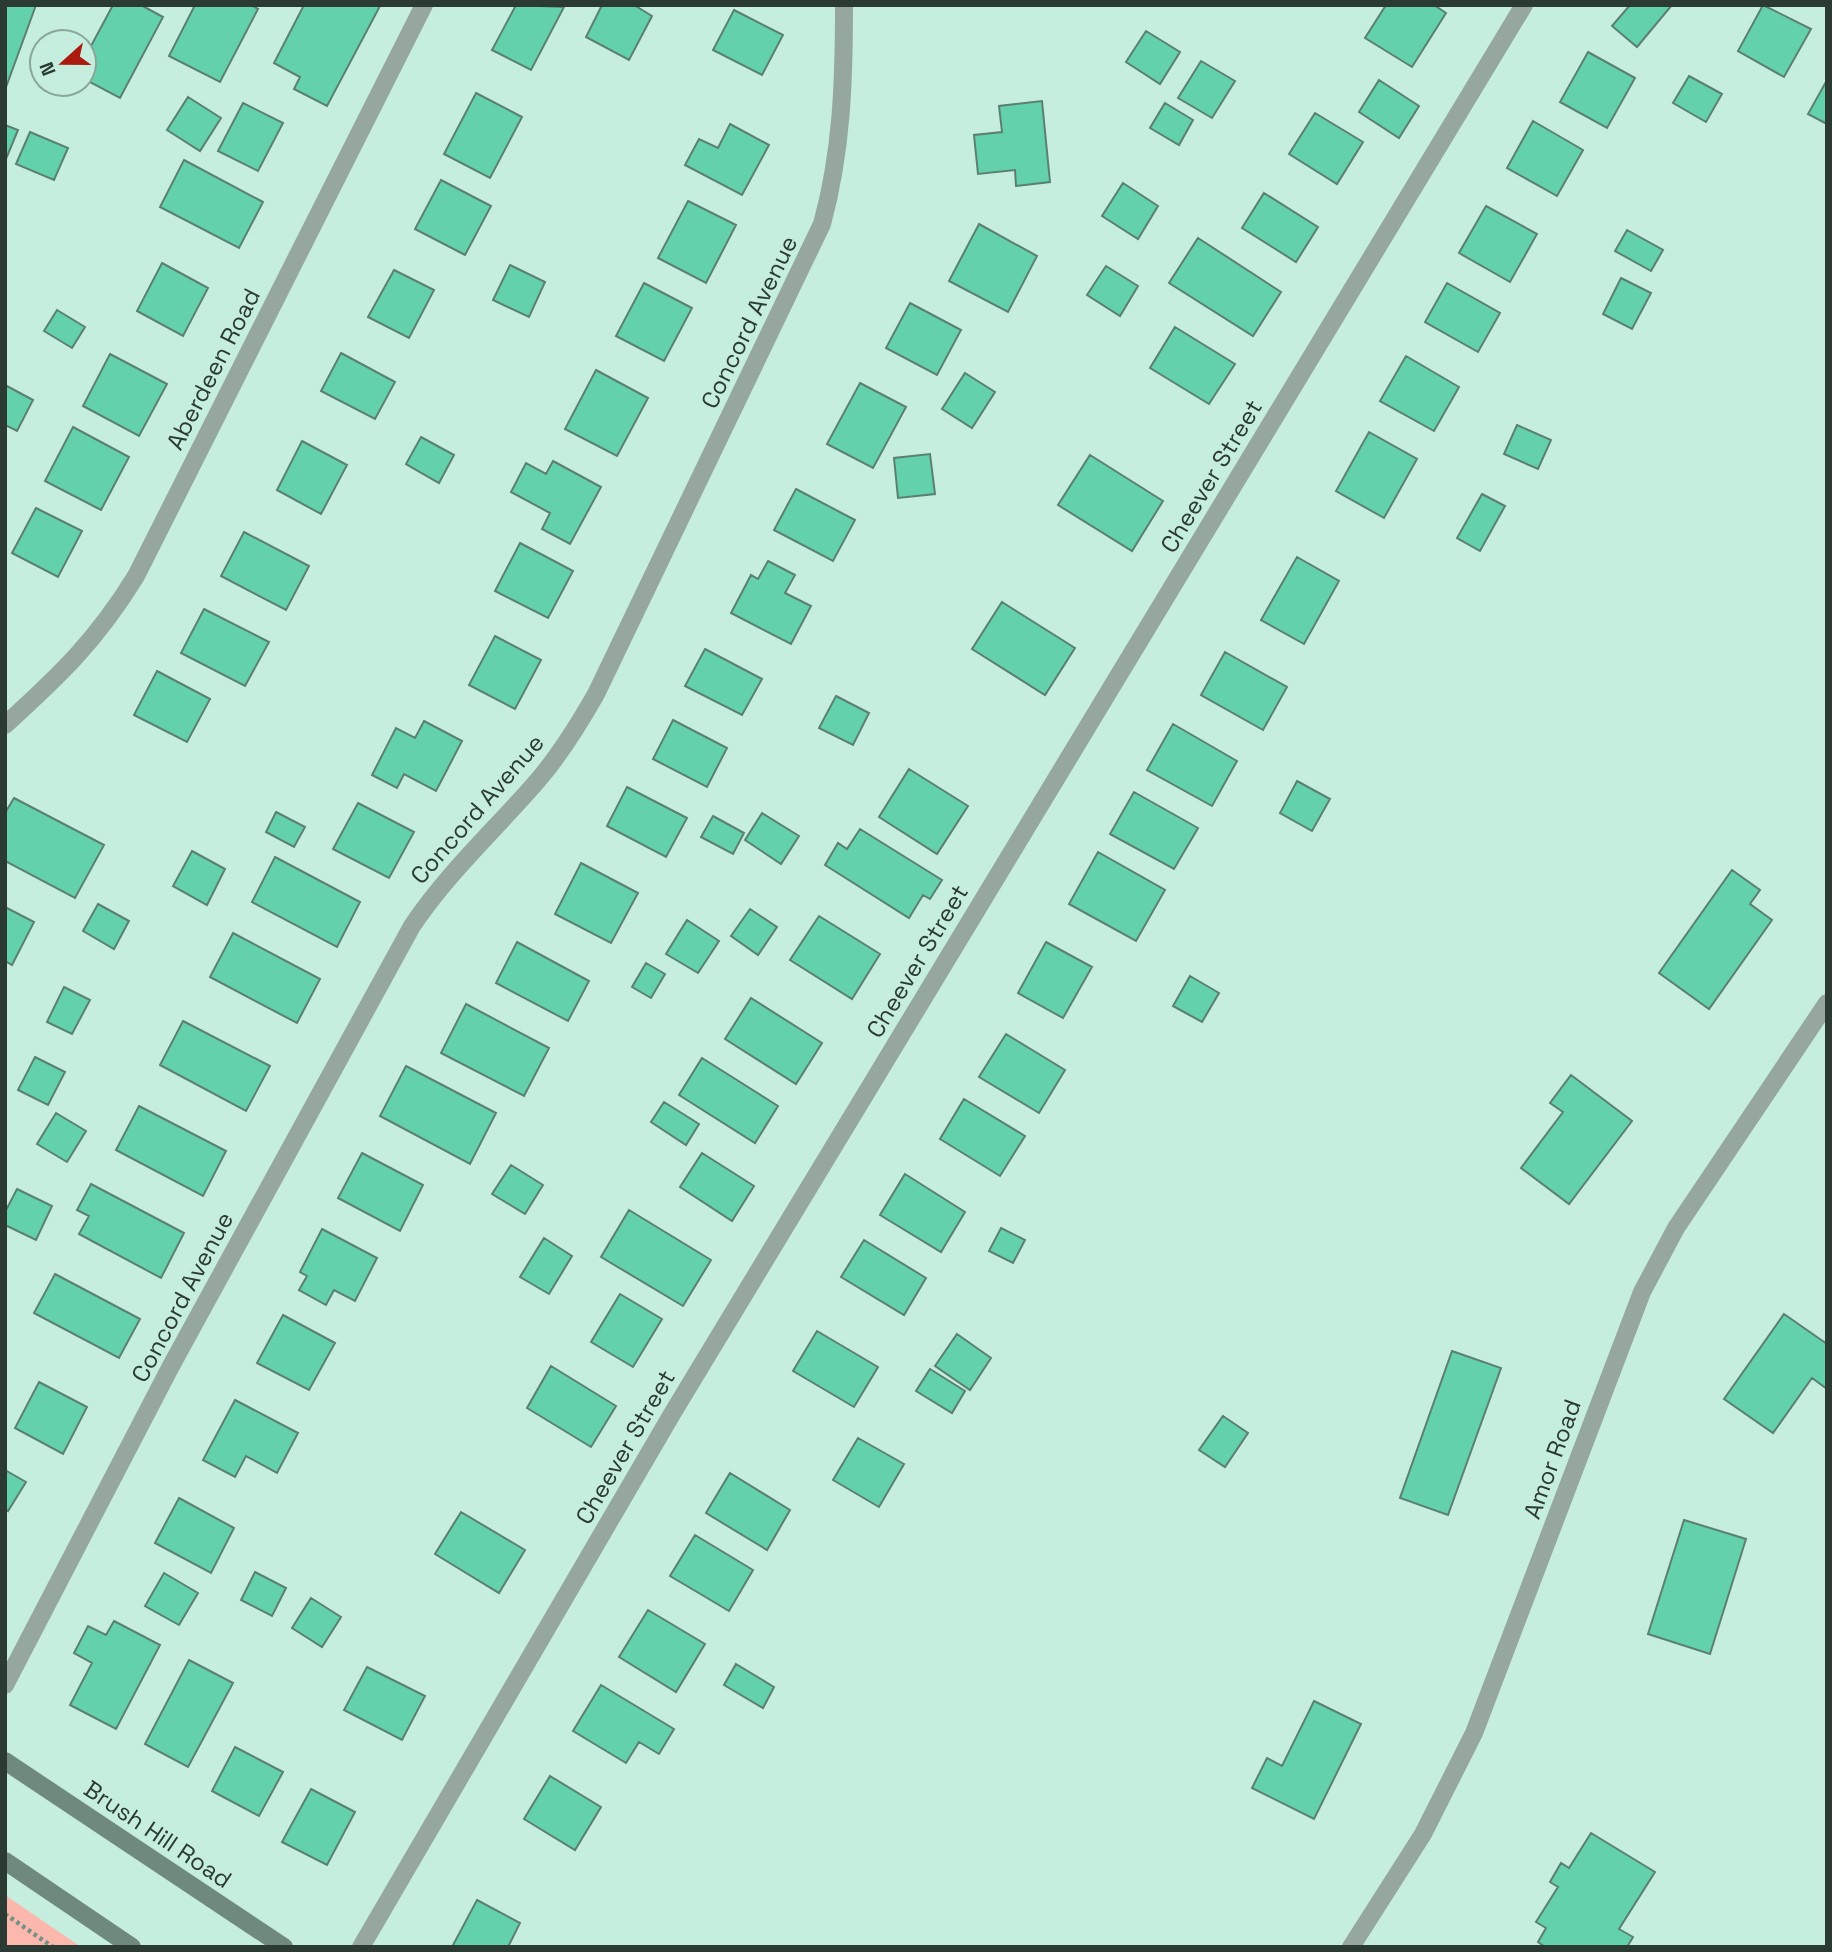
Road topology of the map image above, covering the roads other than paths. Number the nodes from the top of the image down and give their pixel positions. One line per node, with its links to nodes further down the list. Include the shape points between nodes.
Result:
1 (424, 5): 4 (street, Aberdeen Road, via 136,576 74,662)
2 (844, 5): 6 (street, Concord Avenue, via 842,117 822,225 596,694 561,751 456,867 412,926 171,1366)
3 (1524, 5): 11 (street, Cheever Street, via 673,1414)
4 (5, 725)
5 (1827, 1003): 12 (street, Amor Road, via 1676,1228 1642,1292 1474,1733 1429,1824)
6 (5, 1685)
7 (5, 1761): 10 (main road, Brush Hill Road)
8 (5, 1861): 9 (main road)
9 (132, 1947)
10 (284, 1947)
11 (361, 1947)
12 (1351, 1947)

